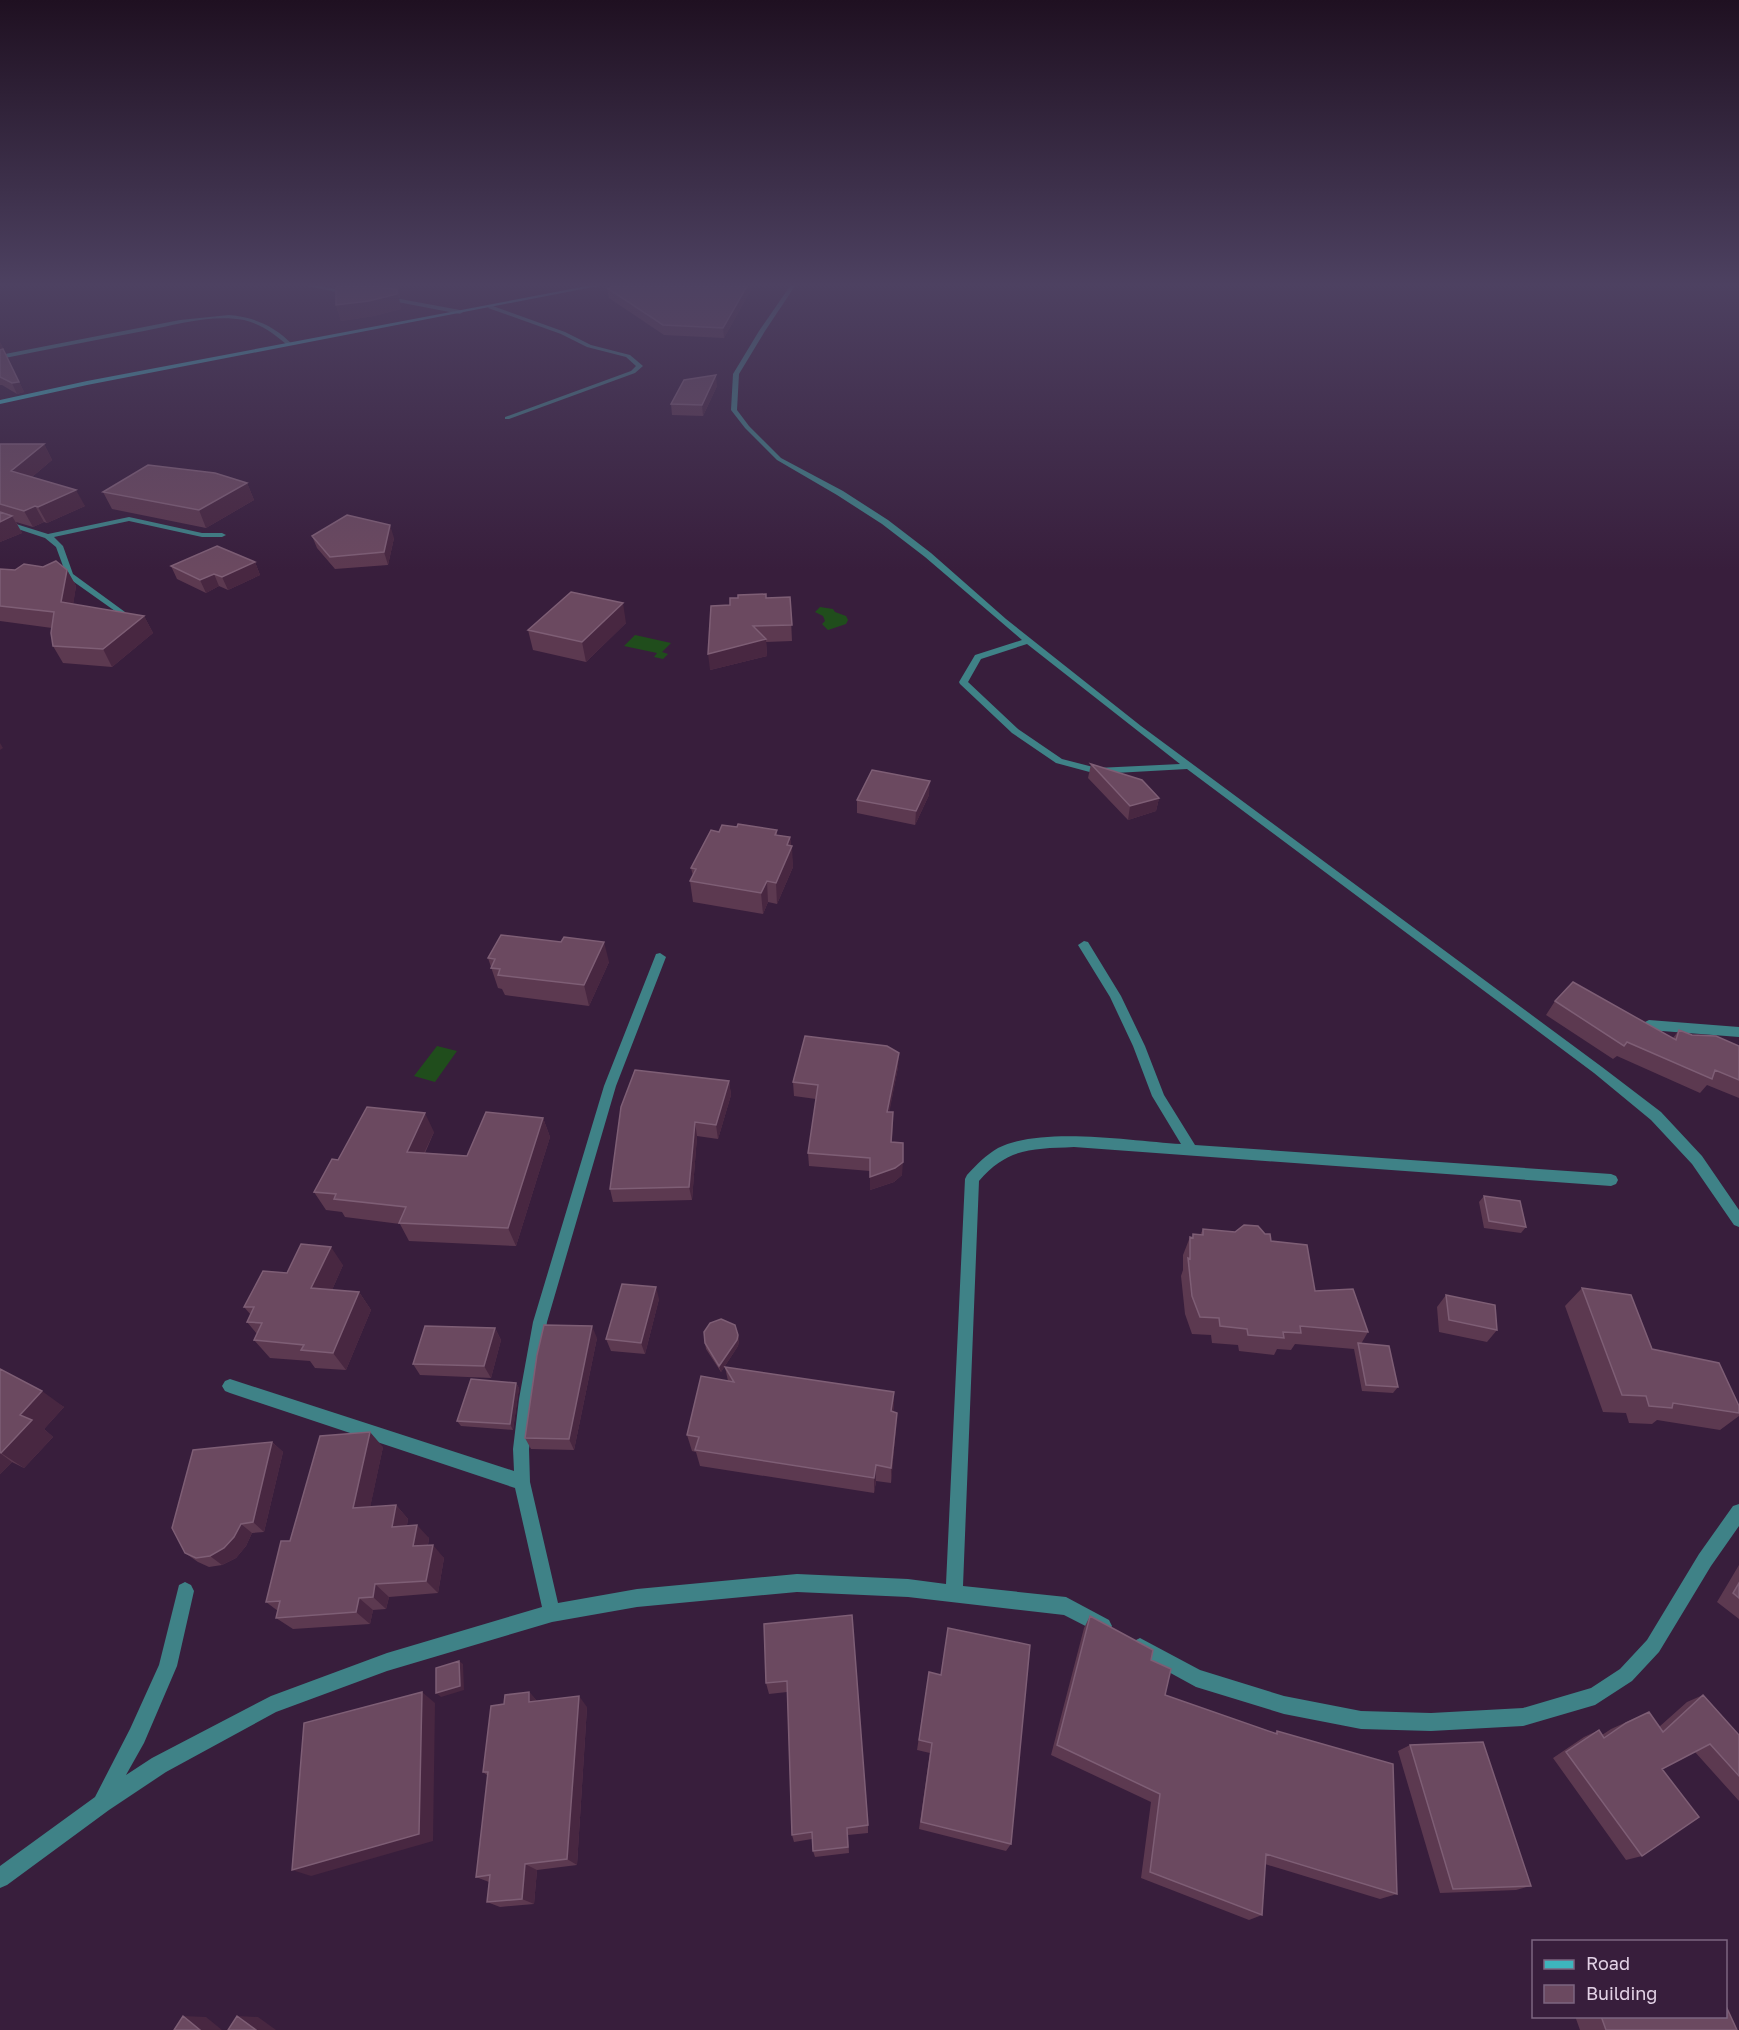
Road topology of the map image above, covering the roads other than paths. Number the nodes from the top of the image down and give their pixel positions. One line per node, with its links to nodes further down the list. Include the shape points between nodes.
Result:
1 (106, 381): 4 (street)
2 (609, 381): 5 (street)
3 (736, 381): 10 (street, via 734,410 778,459 885,522)
4 (0, 402)
5 (507, 418)
6 (0, 521): 8 (street)
7 (222, 535): 8 (street, via 202,536 129,519)
8 (48, 536): 9 (street, via 59,546 70,575)
9 (122, 615)
10 (1028, 641): 11 (street); 11 (street, via 978,657 963,682 1016,730 1059,761 1097,771)
11 (1188, 766): 18 (street, via 1656,1116 1697,1160)
12 (1084, 945): 16 (street, via 1115,996 1158,1096)
13 (660, 957): 20 (street, via 610,1086 540,1322 527,1399)
14 (1649, 1025): 15 (street)
15 (1739, 1032)
16 (1192, 1151): 17 (street); 23 (street, via 1038,1143 1009,1148 986,1161 972,1179)
17 (1611, 1180)
18 (1739, 1221)
19 (230, 1386): 20 (street)
20 (522, 1482): 24 (street)
21 (1739, 1512): 23 (street, via 1653,1646 1626,1676 1595,1696 1523,1717 1442,1722 1361,1720 1295,1708 1196,1678 1066,1606)
22 (185, 1591): 25 (street, via 168,1666)
23 (954, 1594): 24 (street, via 797,1583 637,1598)
24 (552, 1613): 25 (street, via 387,1662 271,1706 159,1765)
25 (102, 1803): 26 (street)
26 (0, 1878)

